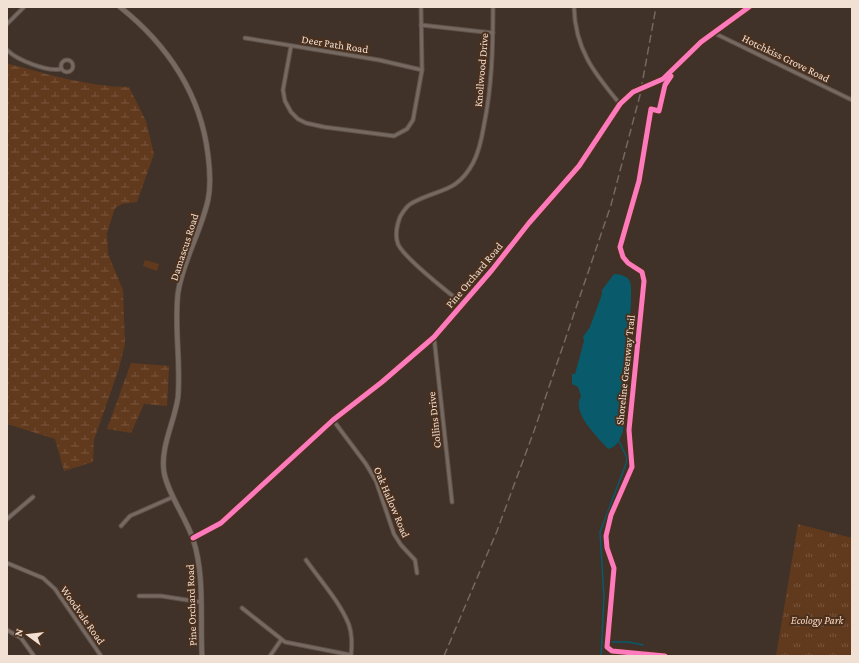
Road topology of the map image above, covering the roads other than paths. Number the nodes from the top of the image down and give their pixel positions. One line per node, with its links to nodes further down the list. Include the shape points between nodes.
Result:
1 (24, 7): 7 (street)
2 (120, 7): 22 (street, Damascus Road, via 135,18 178,68 197,108 205,134 210,174 208,199 182,274 178,294 178,397 164,455 164,472)
3 (421, 7): 8 (street)
4 (494, 7): 10 (street, Knollwood Drive)
5 (574, 7): 17 (street, via 581,48 595,75)
6 (749, 7): 9 (street, Pine Orchard Road)
7 (7, 24)
8 (422, 25): 10 (street); 15 (street)
9 (712, 32): 16 (street, Hotchkiss Grove Road); 17 (street, Pine Orchard Road, bridge, via 663,79 633,92)
10 (493, 33): 18 (street, Knollwood Drive, via 490,99 474,162 462,180 451,188 410,204 403,211 396,230 398,244 406,253)
11 (245, 38): 12 (street, Deer Path Road)
12 (291, 46): 15 (street, Deer Path Road); 15 (street, via 285,71 285,101 298,119 324,127 394,136 401,134 413,120)
13 (7, 50): 14 (street, via 24,61 51,69)
14 (61, 68): 14 (street, via 70,71 73,67 72,62 64,60)
15 (422, 70)
16 (852, 100)
17 (620, 104): 18 (street, Pine Orchard Road, via 579,166)
18 (463, 304): 19 (street, Pine Orchard Road)
19 (434, 337): 20 (street, Pine Orchard Road); 23 (street, Collins Drive)
20 (333, 420): 26 (street, Pine Orchard Road, via 221,524); 29 (street, Oak Hallow Road, via 376,481 394,534 415,560)
21 (33, 497): 24 (street)
22 (174, 497): 25 (street, via 130,516); 26 (street, Damascus Road)
23 (452, 502)
24 (7, 519)
25 (121, 526)
26 (193, 538): 31 (street, Pine Orchard Road, via 199,563)
27 (306, 560): 39 (street, via 349,626)
28 (7, 563): 36 (street, Woodvale Road, via 43,578 55,589)
29 (417, 573)
30 (139, 596): 31 (street)
31 (200, 602): 37 (street, Pine Orchard Road)
32 (242, 608): 34 (street)
33 (7, 630): 35 (street, via 21,638)
34 (281, 640): 38 (street); 39 (street)
35 (34, 656)
36 (101, 656)
37 (202, 656)
38 (270, 656)
39 (351, 656)

